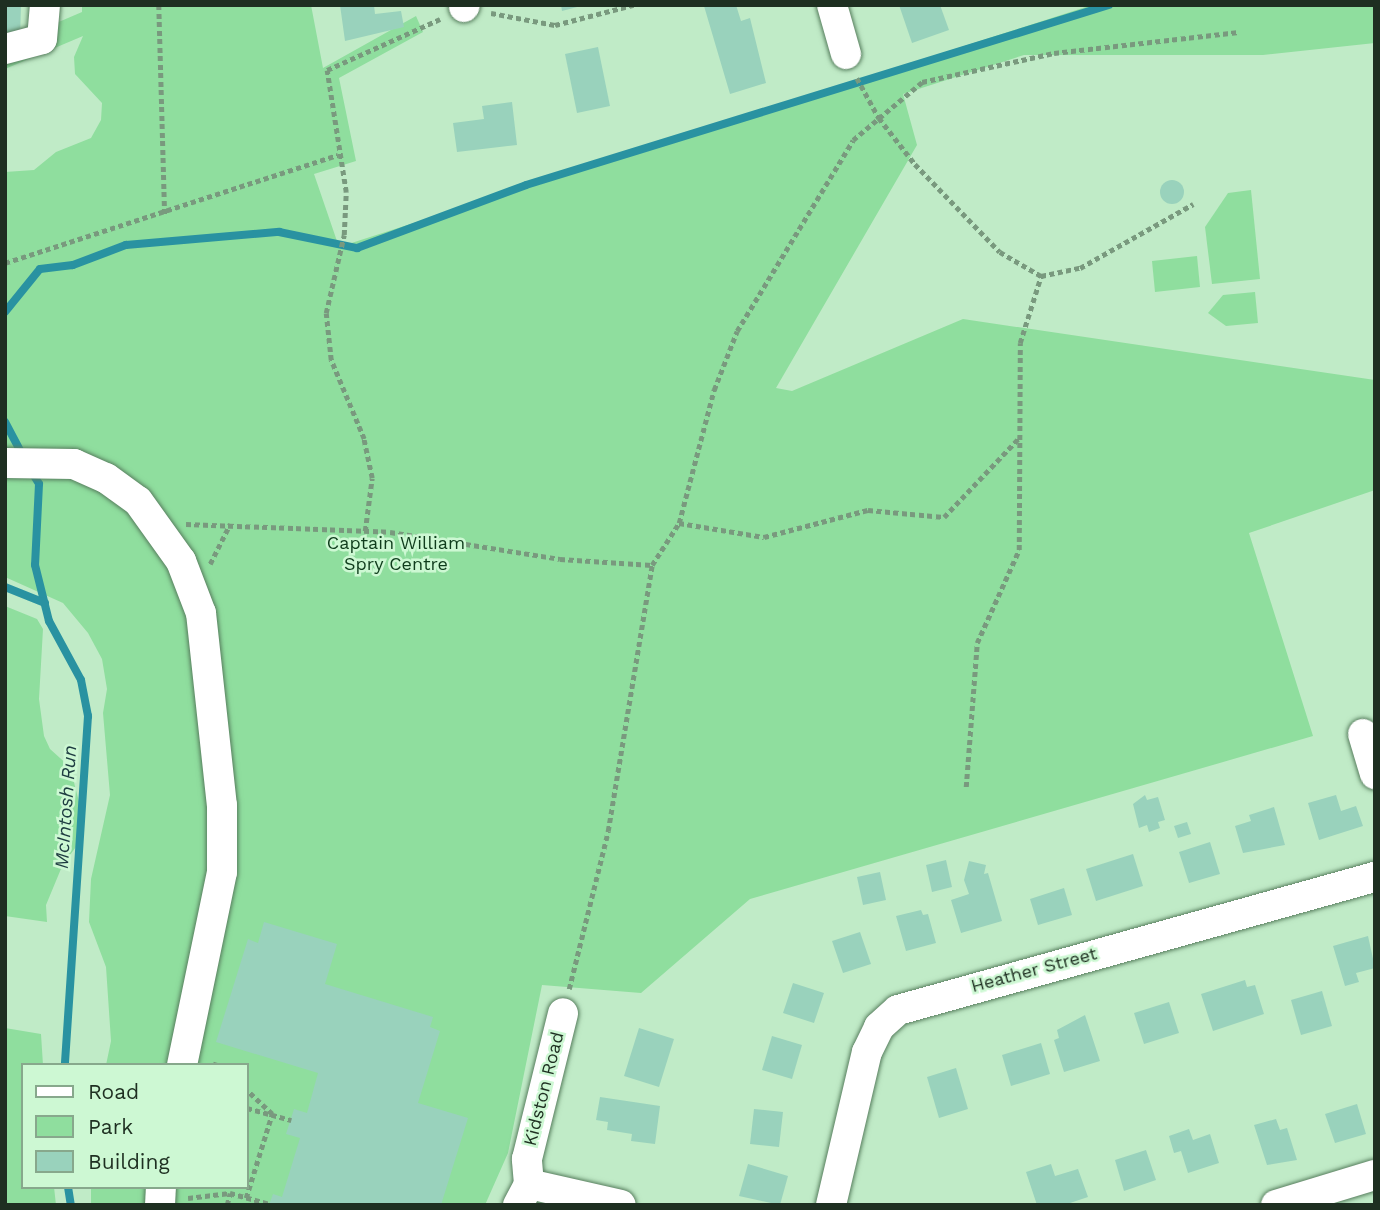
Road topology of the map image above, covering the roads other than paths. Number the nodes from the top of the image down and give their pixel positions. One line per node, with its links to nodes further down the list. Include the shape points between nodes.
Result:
1 (45, 5): 3 (street, via 42,39)
2 (832, 5): 4 (street)
3 (5, 49)
4 (846, 54)
5 (5, 463): 10 (street, via 45,460 74,464 106,478 138,501 181,561 201,613 222,805 222,872)
6 (1363, 734): 7 (street)
7 (1375, 774)
8 (1375, 877): 14 (street, Heather Street, via 898,1010 879,1027 867,1052)
9 (563, 1013): 12 (street, Kidston Road, via 527,1159)
10 (182, 1063)
11 (1375, 1175): 15 (street)
12 (524, 1195): 13 (street)
13 (621, 1205)
14 (831, 1205)
15 (1276, 1205)

